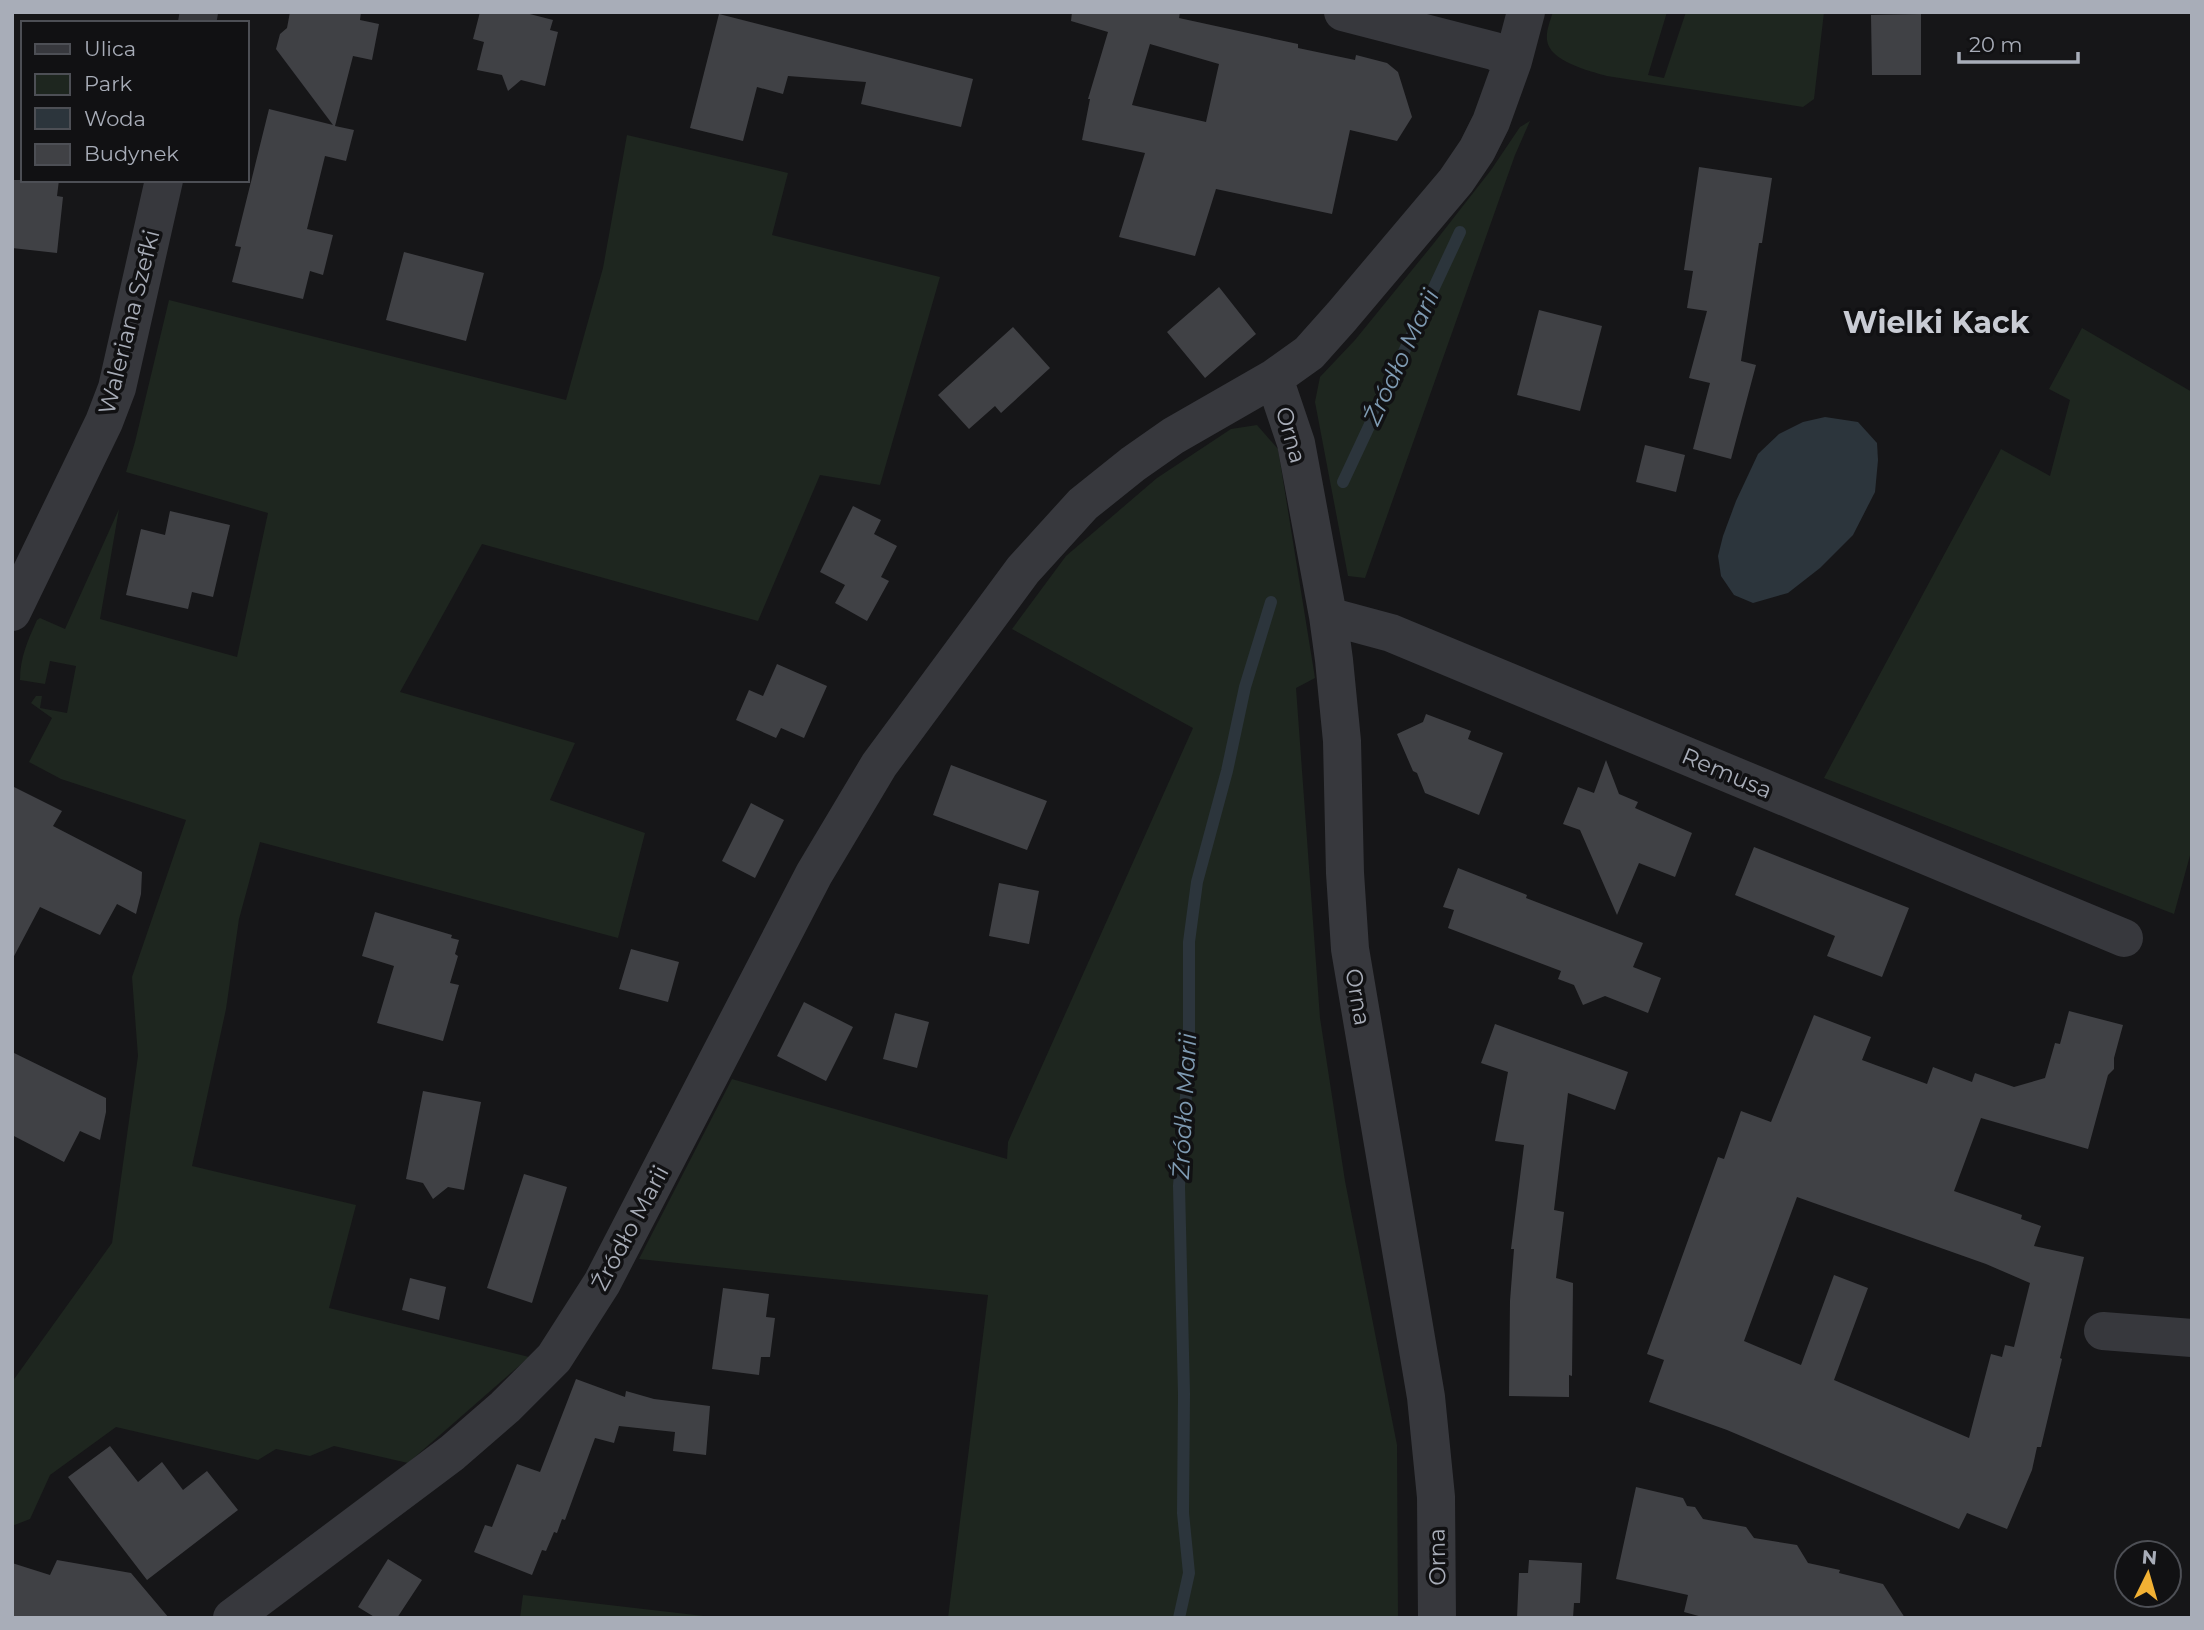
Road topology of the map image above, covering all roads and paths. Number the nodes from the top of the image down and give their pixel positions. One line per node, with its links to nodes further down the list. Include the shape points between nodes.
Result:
1 (1343, 12): 3 (street, via 1494,51)
2 (1526, 12): 3 (street, Źródło Marii)
3 (1513, 61): 5 (street, Źródło Marii, via 1491,122 1456,181 1309,353)
4 (164, 182): 6 (street, Waleriana Szefki, via 117,388)
5 (1274, 378): 7 (street, Orna, via 1296,443); 11 (street, Źródło Marii, via 1173,436 1083,504 1023,570 959,655 879,765 814,874 615,1260 554,1358 441,1462)
6 (12, 612)
7 (1328, 616): 8 (street, Remusa, via 1391,633); 12 (street, Orna, via 1342,741 1350,949 1426,1397 1436,1497)
8 (2124, 938)
9 (2103, 1331): 10 (street)
10 (2192, 1338)
11 (232, 1618)
12 (1437, 1618)

